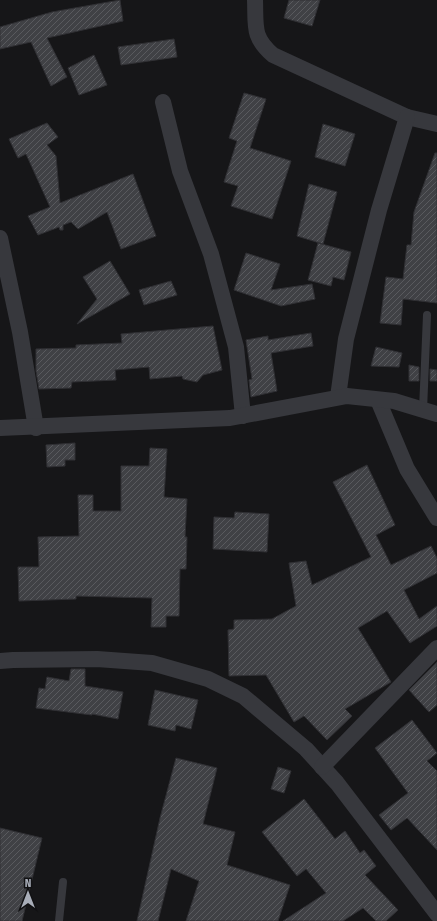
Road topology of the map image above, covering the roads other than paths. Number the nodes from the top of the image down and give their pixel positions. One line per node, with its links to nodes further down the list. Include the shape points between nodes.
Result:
1 (255, 0): 3 (street, via 256,31 261,45 273,55)
2 (163, 102): 10 (street, via 180,171 211,254 236,347)
3 (407, 117): 4 (street); 7 (street, via 379,210 346,339)
4 (437, 124)
5 (0, 238): 12 (street, via 20,332)
6 (427, 315): 9 (lane)
7 (338, 397): 8 (street); 10 (street)
8 (378, 400): 9 (street, via 394,401); 13 (street, via 407,469)
9 (430, 412)
10 (243, 416): 12 (street)
11 (0, 428): 12 (street)
12 (36, 428)
13 (437, 518)
14 (437, 648): 16 (street)
15 (0, 662): 16 (street, via 97,659 152,663 208,680 243,696 306,749)
16 (322, 766): 18 (street)
17 (63, 882): 19 (lane)
18 (437, 914)
19 (59, 921)

